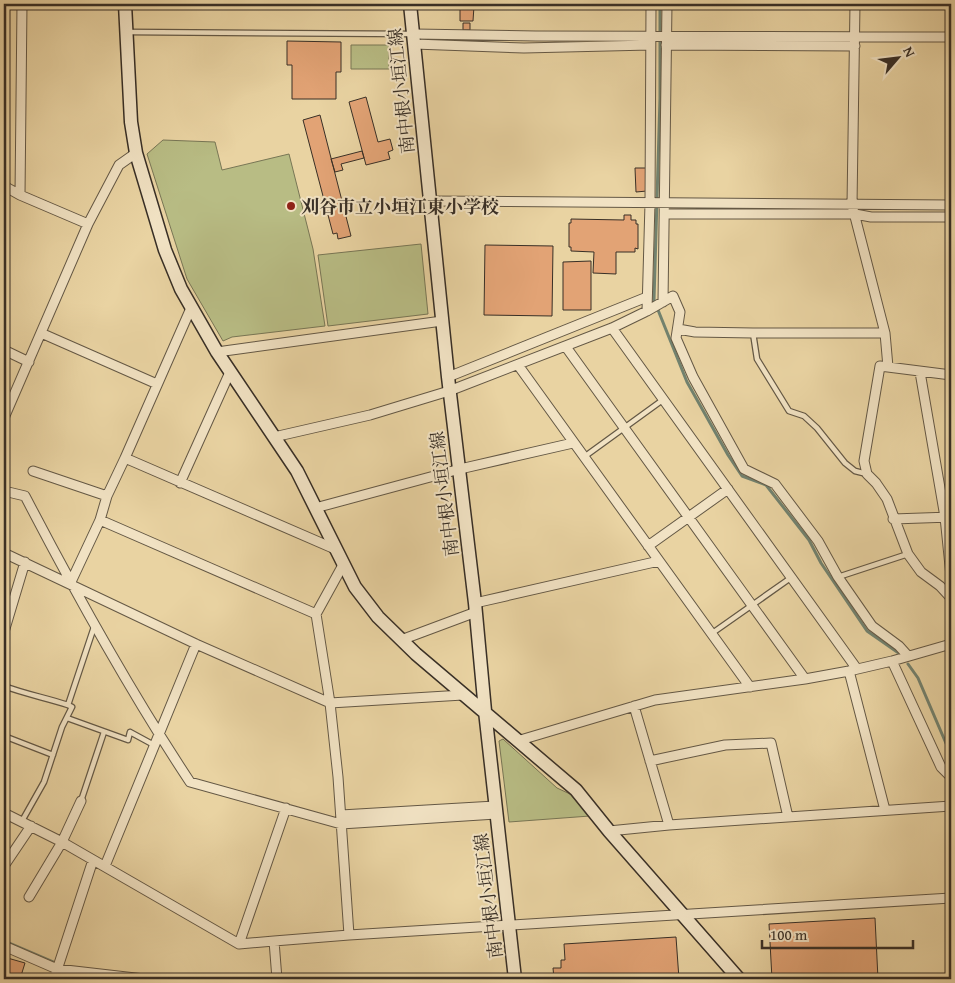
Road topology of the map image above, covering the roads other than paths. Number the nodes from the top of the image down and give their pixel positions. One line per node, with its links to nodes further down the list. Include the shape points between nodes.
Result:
1 (22, 4): 15 (street)
2 (125, 4): 7 (street)
3 (410, 4): 9 (street, 南中根小垣江線)
4 (651, 4): 10 (street)
5 (667, 4): 11 (street)
6 (855, 4): 12 (street)
7 (127, 32): 9 (lane); 13 (street, via 131,122)
8 (951, 37): 12 (street)
9 (414, 39): 10 (street); 16 (street, 南中根小垣江線)
10 (651, 39): 11 (street); 18 (street)
11 (666, 39): 12 (street); 17 (street)
12 (855, 41): 20 (street)
13 (136, 153): 23 (street, via 119,165); 26 (street, via 165,250)
14 (4, 186): 15 (street)
15 (20, 195): 23 (street)
16 (430, 200): 18 (street); 28 (street, 南中根小垣江線)
17 (665, 202): 18 (street); 20 (street); 21 (street)
18 (651, 203): 24 (street)
19 (951, 205): 20 (street)
20 (854, 209): 21 (street); 22 (street, via 871,217); 33 (street)
21 (665, 214): 25 (street)
22 (951, 217)
23 (88, 224): 31 (street)
24 (647, 297): 27 (street); 43 (street)
25 (662, 302): 27 (street); 30 (street, via 674,296 680,312)
26 (191, 308): 36 (street); 44 (street)
27 (649, 310): 29 (street)
28 (442, 321): 36 (street); 43 (street, 南中根小垣江線)
29 (612, 328): 34 (street); 46 (street)
30 (678, 329): 32 (street); 74 (street, via 676,338 693,377 744,469 775,484 818,541)
31 (41, 333): 37 (street); 44 (street)
32 (753, 333): 33 (street); 55 (lane, via 757,358 789,411 804,416 845,463 855,471)
33 (885, 333): 39 (street)
34 (566, 347): 38 (street); 48 (street)
35 (4, 350): 37 (street)
36 (217, 352): 40 (street)
37 (29, 362): 47 (street)
38 (518, 365): 45 (street); 50 (street)
39 (888, 367): 41 (street); 55 (street, via 880,366 864,462)
40 (230, 372): 49 (street); 56 (street)
41 (920, 372): 42 (street); 61 (street)
42 (951, 375)
43 (448, 377): 45 (street, 南中根小垣江線)
44 (157, 384): 51 (street)
45 (449, 391): 49 (street, via 370,415); 53 (street, 南中根小垣江線)
46 (664, 399): 48 (lane); 57 (street)
47 (4, 418)
48 (624, 428): 52 (lane); 62 (street)
49 (274, 437): 60 (street)
50 (573, 443): 52 (street); 53 (street)
51 (125, 458): 56 (street); 59 (street)
52 (584, 458): 65 (street)
53 (460, 469): 60 (street); 77 (street, 南中根小垣江線)
54 (33, 471): 59 (street)
55 (867, 474): 63 (street, via 887,499)
56 (180, 483): 66 (street)
57 (728, 489): 62 (street); 73 (street)
58 (4, 491): 75 (street, via 25,496)
59 (107, 496): 64 (street)
60 (315, 508): 66 (street)
61 (948, 517): 63 (street); 72 (street)
62 (687, 518): 65 (street); 78 (street)
63 (893, 518): 68 (street)
64 (100, 520): 75 (street); 79 (street)
65 (648, 546): 69 (street)
66 (335, 549): 71 (street)
67 (4, 552): 70 (street)
68 (908, 554): 74 (lane); 76 (street, via 921,572)
69 (659, 561): 77 (street); 82 (street)
70 (25, 562): 75 (street); 81 (street)
71 (343, 565): 79 (street); 83 (street, via 356,588)
72 (951, 576)
73 (792, 577): 78 (lane); 88 (street)
74 (838, 577): 86 (street, via 872,626)
75 (70, 584): 80 (street); 84 (street)
76 (951, 598)
77 (475, 607): 83 (street); 96 (street, 南中根小垣江線)
78 (751, 607): 82 (lane); 89 (street)
79 (316, 614): 93 (street)
80 (94, 627): 94 (lane); 100 (street)
81 (4, 632)
82 (711, 634): 91 (street)
83 (401, 640): 92 (street)
84 (196, 644): 93 (street); 100 (street)
85 (951, 644): 86 (street)
86 (908, 656): 87 (street)
87 (892, 661): 88 (street); 105 (street, via 941,767)
88 (853, 670): 89 (street); 110 (street)
89 (805, 680): 91 (street)
90 (4, 686): 94 (lane)
91 (750, 687): 95 (street, via 655,700)
92 (463, 695): 93 (street); 96 (street)
93 (330, 703): 113 (street)
94 (68, 706): 97 (lane, via 72,707)
95 (634, 706): 101 (street); 104 (street)
96 (484, 711): 101 (street); 109 (street, 南中根小垣江線)
97 (67, 718): 98 (lane); 103 (lane)
98 (104, 732): 102 (lane, via 128,740 130,732); 106 (lane)
99 (4, 736): 103 (lane)
100 (159, 736): 102 (street); 108 (street, via 190,782)
101 (517, 741): 116 (street, via 576,790)
102 (155, 746): 120 (street)
103 (54, 755): 114 (lane)
104 (650, 761): 112 (street, via 725,745 771,742); 115 (street)
105 (951, 777)
106 (80, 801): 117 (street)
107 (951, 806): 110 (street)
108 (286, 808): 113 (street); 127 (street)
109 (496, 810): 113 (street); 124 (street, 南中根小垣江線)
110 (885, 810): 112 (street)
111 (4, 813): 114 (street)
112 (788, 817): 115 (street)
113 (341, 820): 125 (street)
114 (27, 823): 117 (street); 119 (street)
115 (669, 825): 116 (street)
116 (609, 831): 123 (street)
117 (62, 842): 118 (street); 121 (street)
118 (93, 860): 120 (street); 129 (street)
119 (4, 866)
120 (105, 866): 127 (street)
121 (29, 897)
122 (951, 898): 123 (street)
123 (682, 916): 124 (street); 134 (street)
124 (509, 926): 125 (street); 133 (street, 南中根小垣江線)
125 (349, 935): 126 (street)
126 (274, 941): 127 (street); 132 (street)
127 (239, 944)
128 (4, 946): 129 (street)
129 (57, 968): 130 (street); 131 (street)
130 (54, 979)
131 (144, 979)
132 (277, 979)
133 (515, 979)
134 (739, 979)

